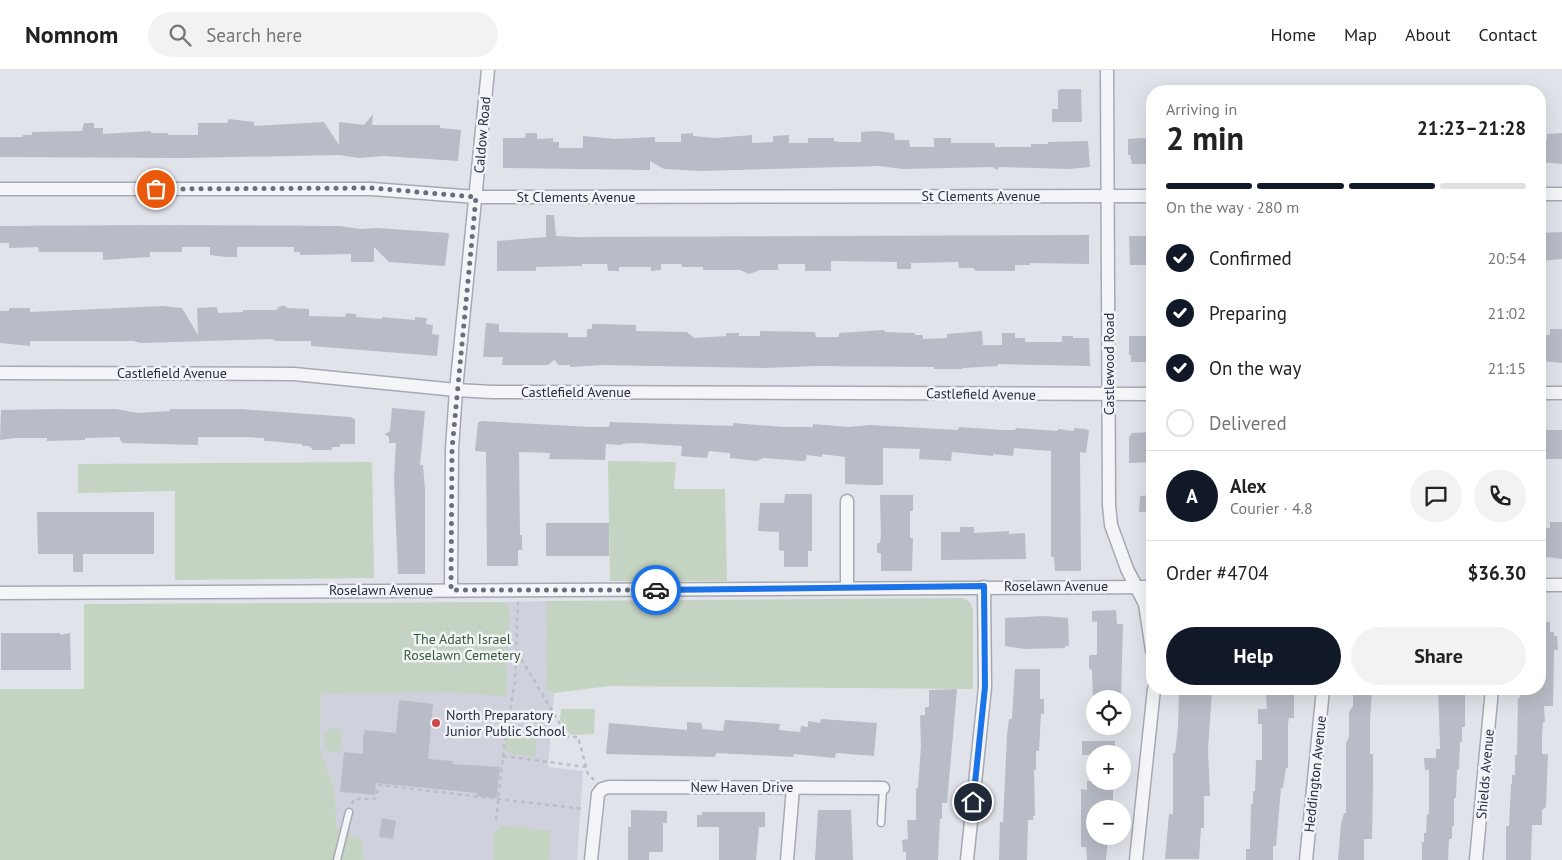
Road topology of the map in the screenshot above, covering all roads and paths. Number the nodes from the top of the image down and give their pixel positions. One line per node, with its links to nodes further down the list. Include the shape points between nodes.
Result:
1 (488, 70): 8 (street, Caldow Road)
2 (1107, 70): 6 (street, Castlewood Road)
3 (0, 189): 8 (street, St Clements Avenue, via 372,188)
4 (1546, 194): 5 (street)
5 (1562, 194)
6 (1108, 196): 7 (street, St Clements Avenue); 8 (street, St Clements Avenue); 13 (street, Castlewood Road)
7 (1146, 196)
8 (476, 197): 10 (street, Caldow Road)
9 (0, 373): 10 (street, Castlefield Avenue, via 294,374)
10 (456, 390): 13 (street, Castlefield Avenue); 22 (street, Caldow Road, via 452,449)
11 (1546, 393): 12 (street)
12 (1562, 393)
13 (1109, 394): 14 (street, Castlefield Avenue); 19 (street, Castlewood Road, via 1111,525)
14 (1146, 394)
15 (847, 501): 21 (street)
16 (1546, 585): 17 (street)
17 (1562, 585)
18 (984, 586): 19 (street, Roselawn Avenue); 21 (street, Roselawn Avenue); 43 (street, via 985,687)
19 (1135, 587): 20 (street, Roselawn Avenue); 25 (street, Castlewood Road)
20 (1146, 587)
21 (847, 588): 22 (street, Roselawn Avenue)
22 (451, 590): 23 (street, Roselawn Avenue)
23 (0, 593)
24 (518, 600): 26 (path)
25 (1146, 604)
26 (516, 653): 30 (path, via 515,682); 31 (path, via 568,737 578,735)
27 (1153, 695): 44 (street)
28 (1323, 695): 45 (street, Heddington Avenue)
29 (1491, 695): 46 (street, Shields Avenue)
30 (503, 756): 31 (path); 35 (path)
31 (586, 767): 32 (path)
32 (598, 785): 33 (street, New Haven Drive); 41 (street)
33 (793, 788): 34 (street, New Haven Drive); 42 (street)
34 (882, 788): 39 (lane)
35 (498, 799): 36 (path); 37 (path, via 379,785 376,799 354,799); 38 (path)
36 (584, 809)
37 (349, 812): 40 (lane)
38 (496, 820)
39 (881, 823)
40 (337, 860)
41 (591, 860)
42 (787, 860)
43 (967, 860)
44 (1136, 860)
45 (1306, 860)
46 (1476, 860)

